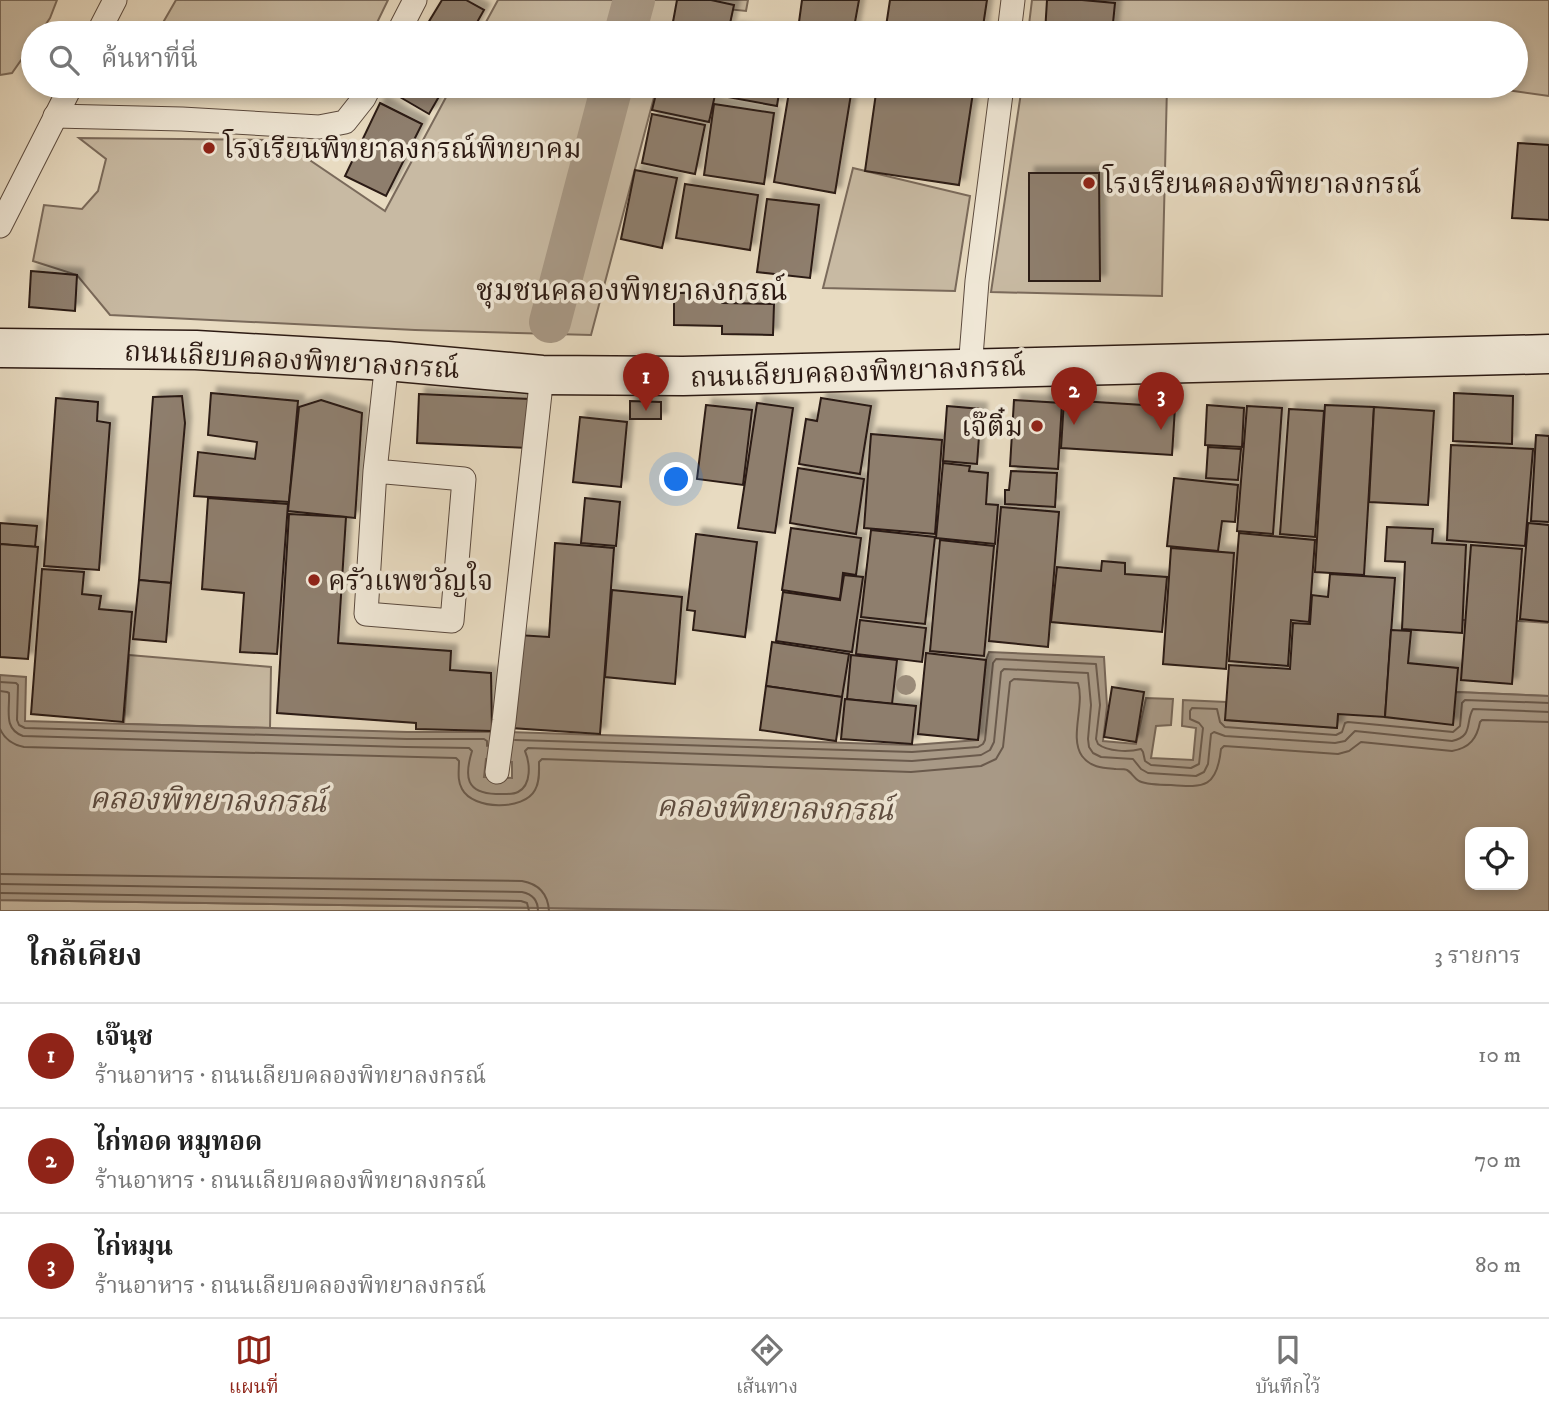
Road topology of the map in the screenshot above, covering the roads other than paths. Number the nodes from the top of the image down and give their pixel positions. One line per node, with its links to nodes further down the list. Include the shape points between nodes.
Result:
1 (115, 0): 4 (lane)
2 (415, 0): 5 (lane)
3 (1013, 0): 6 (lane)
4 (104, 21)
5 (404, 21)
6 (1010, 21)
7 (65, 98): 10 (lane)
8 (364, 98): 10 (lane, via 345,122 319,127)
9 (1000, 98): 15 (lane)
10 (55, 116): 11 (lane)
11 (0, 226)
12 (0, 348): 14 (main road, ถนนเลียบคลองพิทยาลงกรณ์, via 196,350)
13 (1549, 354): 15 (main road, ถนนเลียบคลองพิทยาลงกรณ์)
14 (387, 361): 16 (main road, ถนนเลียบคลองพิทยาลงกรณ์); 17 (lane)
15 (970, 369): 16 (main road, ถนนเลียบคลองพิทยาลงกรณ์)
16 (542, 375): 18 (lane)
17 (375, 471): 17 (lane, via 366,614 452,621 464,479)
18 (497, 772)

